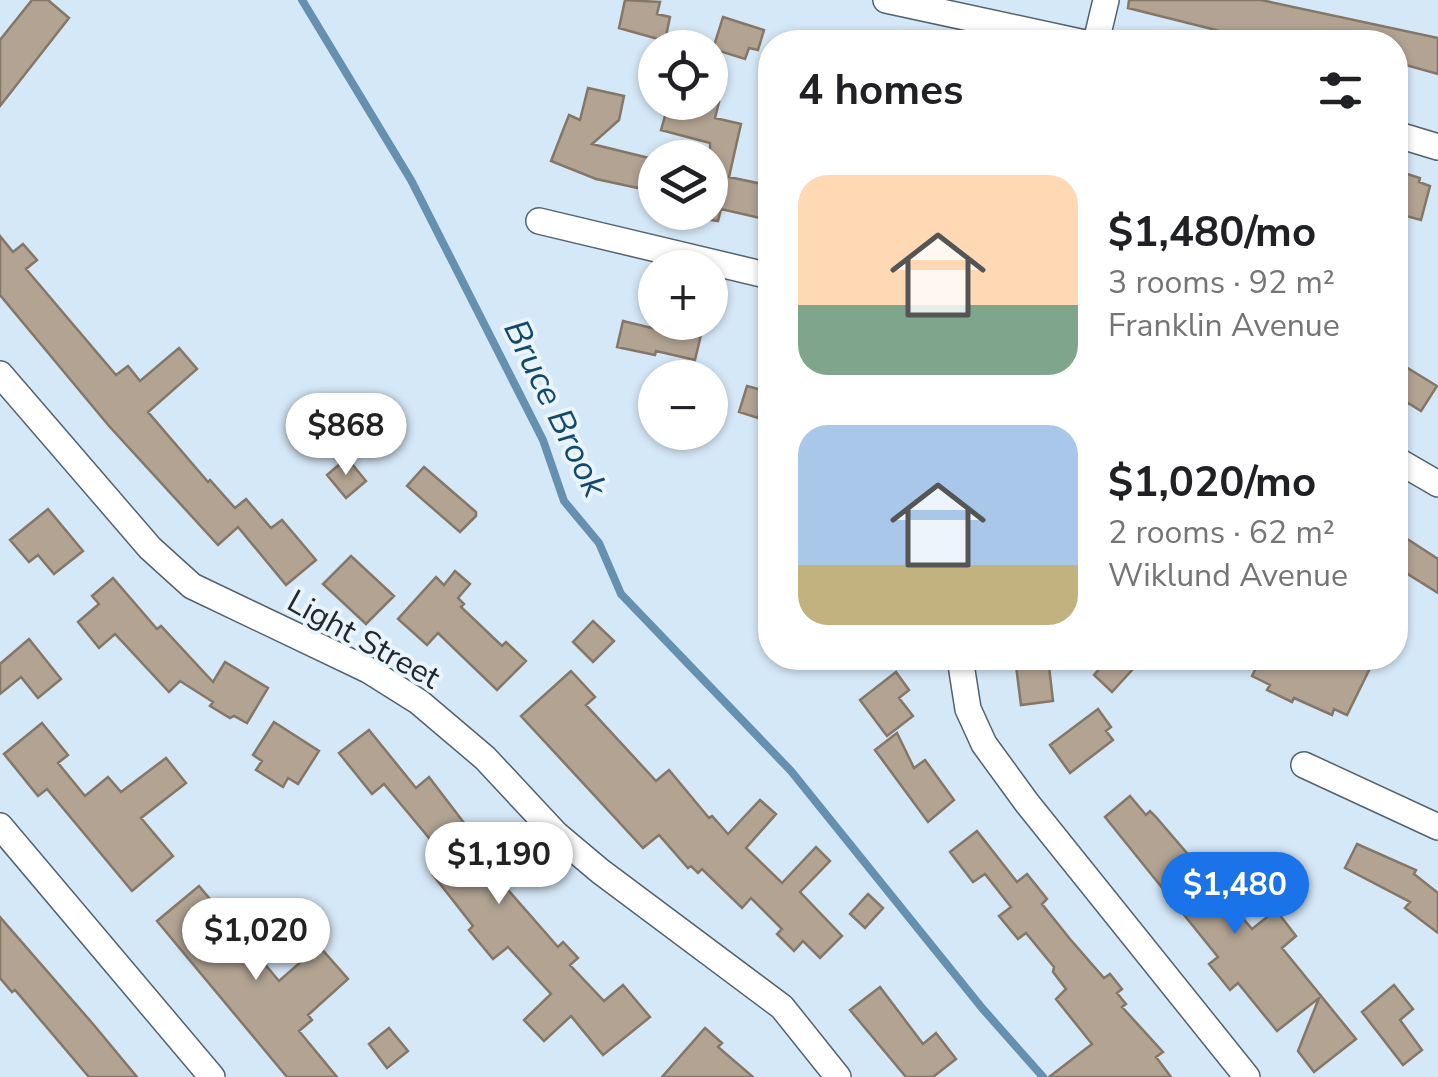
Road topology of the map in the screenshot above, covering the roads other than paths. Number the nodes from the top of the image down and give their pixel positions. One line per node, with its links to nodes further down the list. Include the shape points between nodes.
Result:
1 (886, 0): 3 (street)
2 (1106, 0): 4 (street)
3 (1025, 30)
4 (1099, 30)
5 (1408, 138): 6 (street)
6 (1438, 147)
7 (539, 222): 8 (street)
8 (758, 273)
9 (0, 374): 17 (street, Light Street, via 150,548 192,586 368,670 419,702 600,871 782,1007)
10 (1408, 467): 11 (street)
11 (1438, 484)
12 (961, 670): 18 (street, via 974,727 1004,772)
13 (1304, 765): 15 (street)
14 (0, 826): 16 (street)
15 (1438, 827)
16 (212, 1077)
17 (838, 1077)
18 (1247, 1077)

